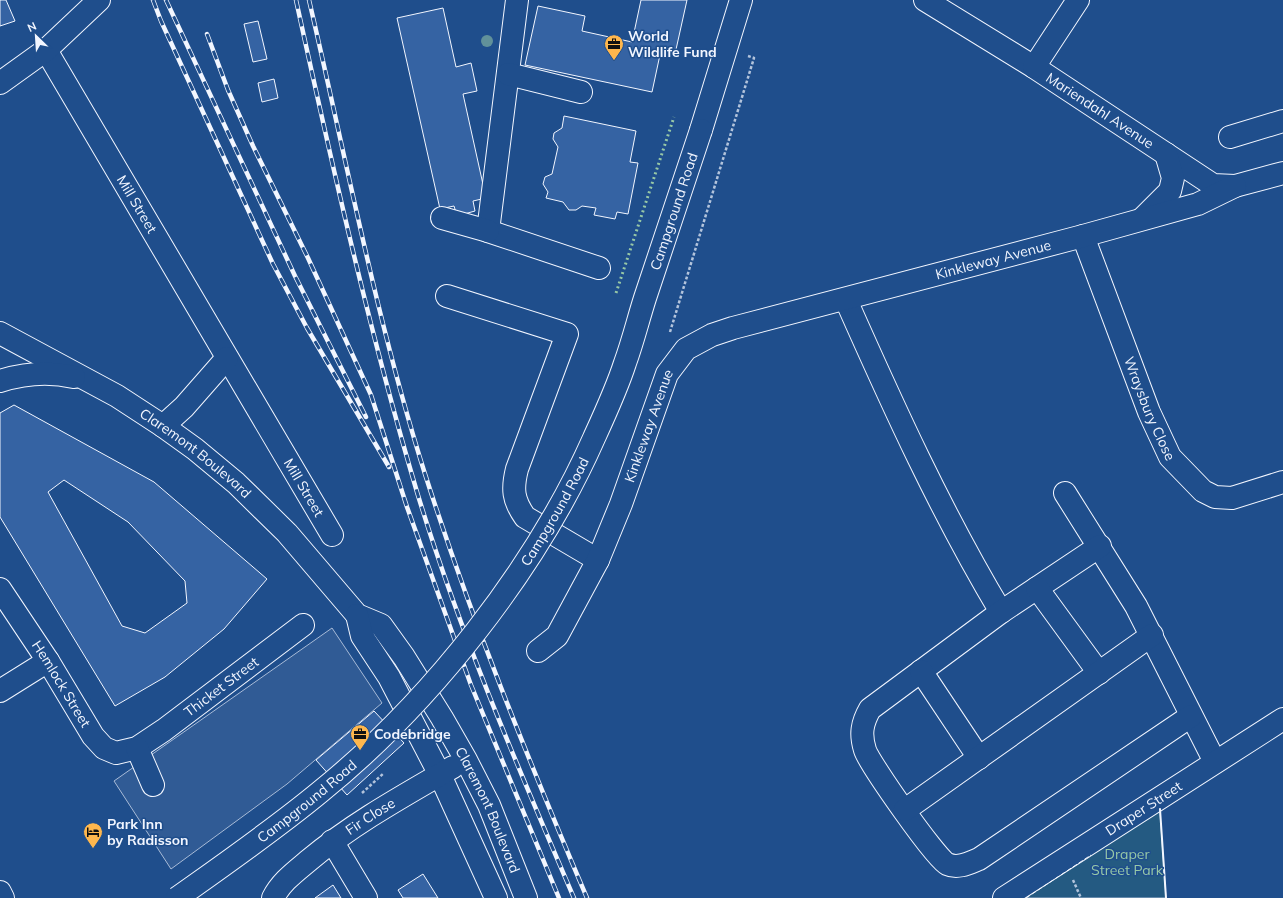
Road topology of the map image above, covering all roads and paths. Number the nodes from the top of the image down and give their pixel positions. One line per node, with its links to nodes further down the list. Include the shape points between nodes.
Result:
1 (99, 0): 6 (street)
2 (517, 0): 9 (street)
3 (741, 0): 60 (street, Campground Road, bridge, via 625,364 593,441 545,531 467,643 379,740 321,792)
4 (925, 0): 8 (street, Mariendahl Avenue)
5 (1078, 0): 8 (street)
6 (46, 50): 10 (street); 26 (street, Mill Street)
7 (745, 55): 25 (path, via 754,58)
8 (1034, 68): 14 (street, Mariendahl Avenue)
9 (508, 74): 11 (street); 19 (street)
10 (0, 83)
11 (581, 92)
12 (1283, 121): 13 (street)
13 (1230, 137)
14 (1166, 154): 16 (street, Mariendahl Avenue, via 1213,185); 18 (street, Kinkleway Avenue, via 1173,178 1170,191)
15 (1283, 173): 16 (street, Mariendahl Avenue)
16 (1235, 186): 18 (street, Kinkleway Avenue, via 1198,204)
17 (442, 218): 19 (street)
18 (1141, 220): 20 (street, Kinkleway Avenue)
19 (488, 231): 21 (street)
20 (1083, 236): 23 (street, Kinkleway Avenue); 30 (street, Wraysbury Close, via 1148,412 1170,457 1203,491 1215,496 1232,498)
21 (599, 268)
22 (447, 296): 34 (street, via 567,334 517,469 513,487 518,507 525,517)
23 (846, 300): 34 (street, Kinkleway Avenue, via 733,328 712,335 686,349 668,374); 37 (street, via 897,414 971,561)
24 (0, 333): 27 (street, Claremont Boulevard)
25 (669, 337)
26 (228, 358): 29 (street, via 184,407); 32 (street, Mill Street)
27 (88, 380): 28 (street, via 51,373 36,373); 29 (street, Claremont Boulevard)
28 (0, 381)
29 (163, 426): 38 (street, Claremont Boulevard, via 230,478 281,527)
30 (1283, 482)
31 (1065, 493): 33 (street)
32 (332, 535)
33 (1100, 546): 35 (street); 40 (street)
34 (598, 560): 41 (street, Kinkleway Avenue, via 557,636)
35 (1037, 588): 37 (street); 44 (street)
36 (0, 589): 42 (street, Hemlock Street)
37 (1001, 612): 43 (street)
38 (357, 615): 50 (street, Claremont Boulevard, via 381,625 404,657); 53 (street, Claremont Boulevard, via 362,636 389,677)
39 (303, 624): 48 (street, Thicket Street, via 195,708)
40 (1152, 635): 44 (street); 46 (street)
41 (538, 651)
42 (48, 661): 45 (street); 48 (street, Hemlock Street, via 93,736 104,748 116,753)
43 (921, 671): 49 (street); 56 (street, via 870,709 862,724 865,751)
44 (1099, 673): 49 (street)
45 (0, 691)
46 (1191, 716): 51 (street); 56 (street, via 979,859 966,865 946,864 938,858)
47 (1283, 719): 51 (street, Draper Street)
48 (137, 748): 54 (street)
49 (979, 758): 56 (street)
50 (466, 760): 53 (street, Fir Close); 64 (street, Claremont Boulevard, via 489,805)
51 (1215, 762): 65 (street, Draper Street)
52 (384, 773): 55 (path)
53 (440, 774): 57 (street, Fir Close); 63 (street, Claremont Boulevard)
54 (153, 785)
55 (359, 796)
56 (905, 810)
57 (332, 841): 61 (street, via 286,879); 62 (street, Fir Close)
58 (0, 892): 59 (street)
59 (3, 898)
60 (177, 898)
61 (273, 898)
62 (366, 898)
63 (496, 898)
64 (526, 898)
65 (1004, 898)

